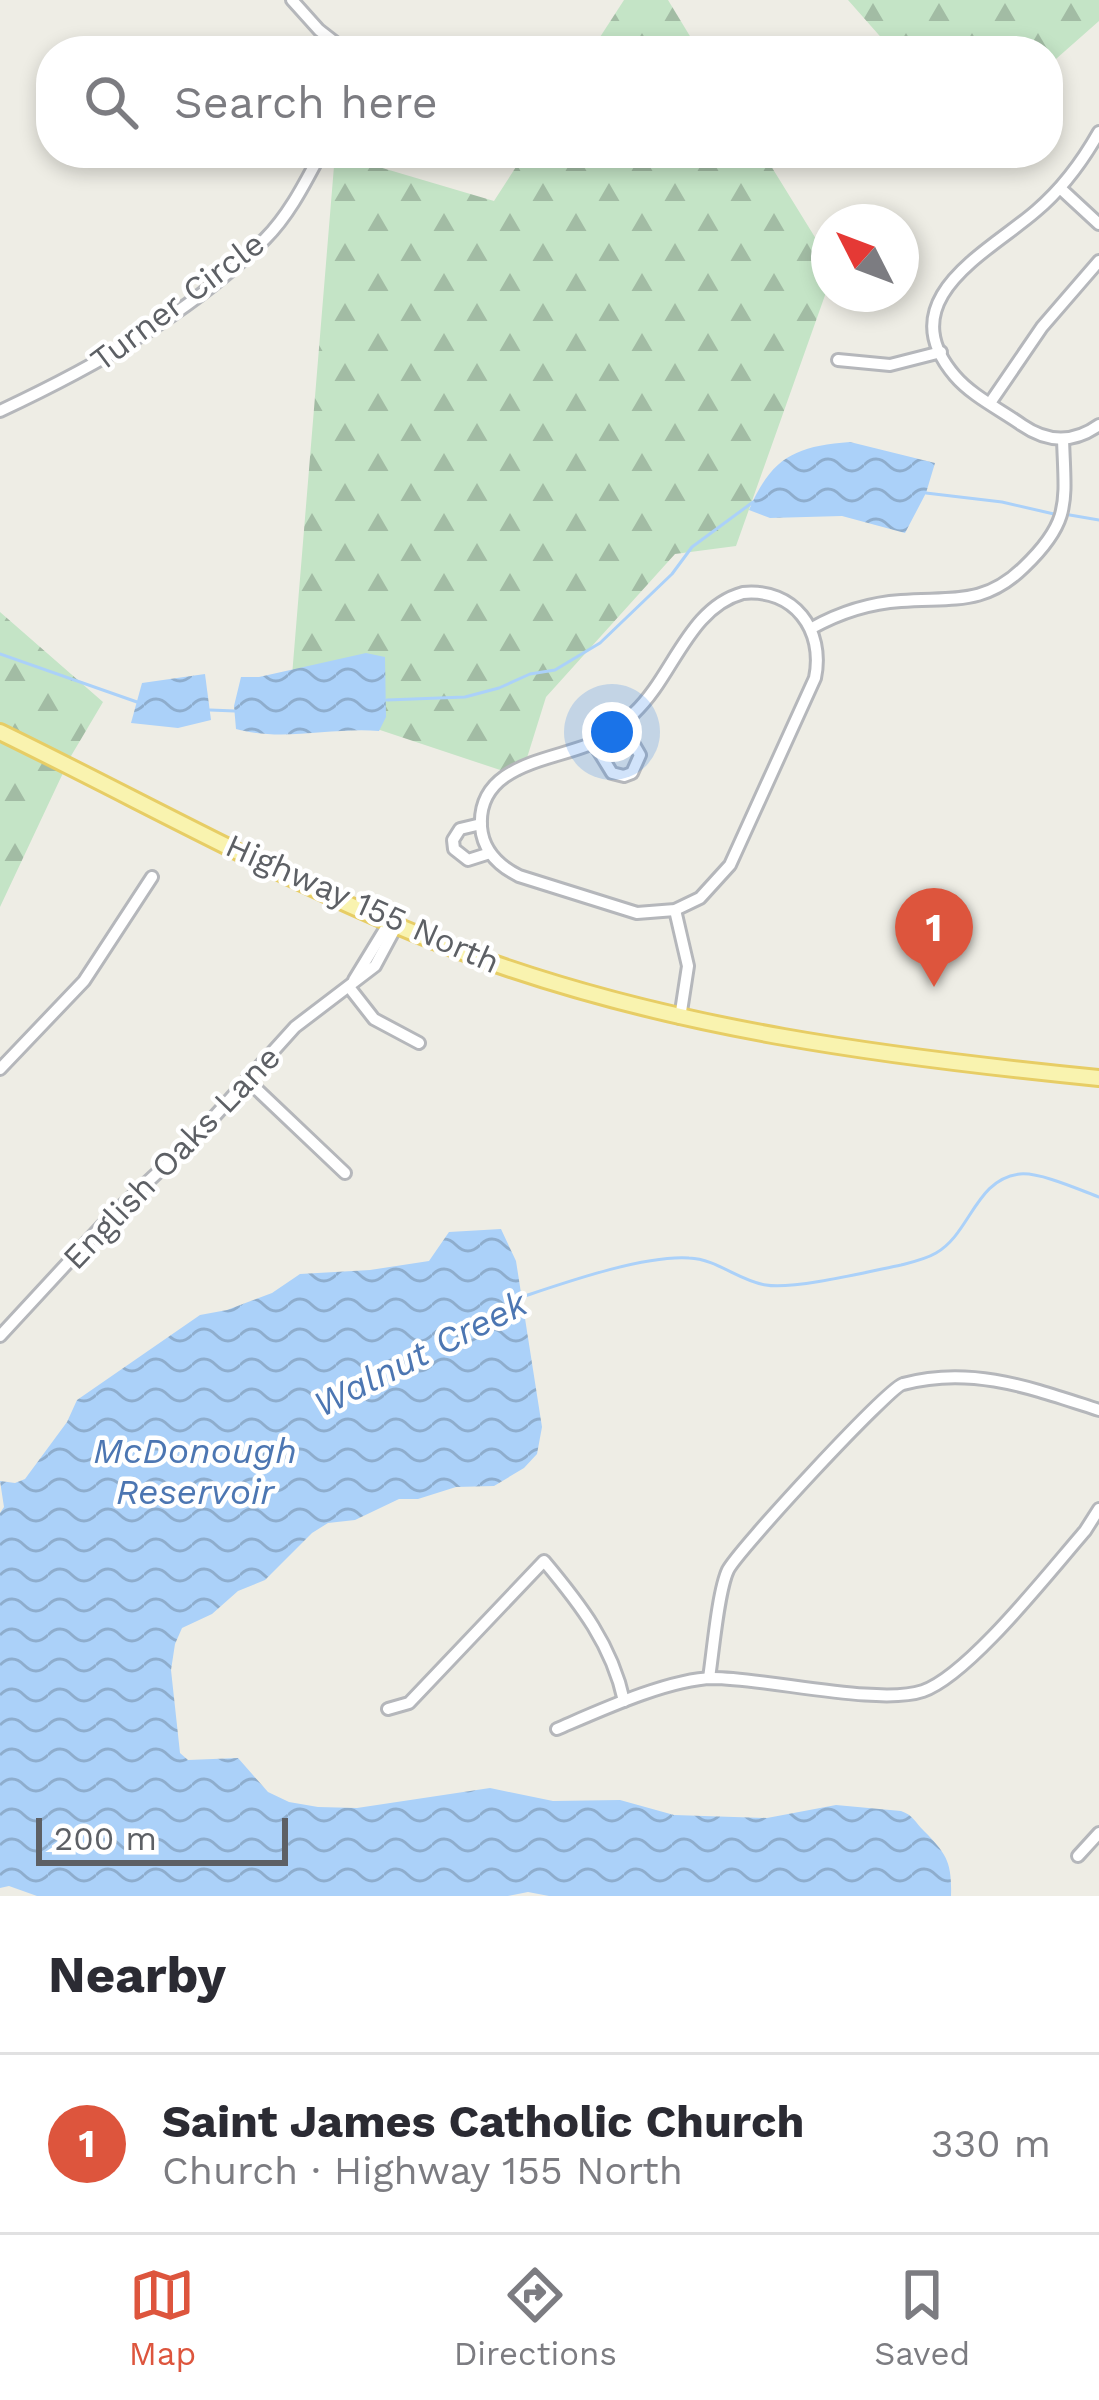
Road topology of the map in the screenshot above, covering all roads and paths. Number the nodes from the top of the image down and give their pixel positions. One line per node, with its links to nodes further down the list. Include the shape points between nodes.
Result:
1 (292, 0): 2 (street)
2 (327, 36)
3 (1099, 132): 5 (street)
4 (312, 168): 11 (street, Turner Circle, via 266,239 214,282 86,370)
5 (1060, 188): 6 (street); 8 (street, via 951,279 937,315)
6 (1099, 224)
7 (1099, 261): 10 (street)
8 (941, 352): 9 (street, via 890,365); 10 (street, via 958,379)
9 (838, 360)
10 (990, 403): 13 (street, via 1035,434)
11 (0, 411)
12 (1099, 425): 13 (street)
13 (1063, 439): 14 (street, via 1060,521 1006,584 978,597 867,606)
14 (812, 628): 15 (street, via 769,594 723,600); 21 (street, via 815,678 730,865 707,893)
15 (622, 724): 17 (street); 17 (street, via 640,755 632,773 612,772)
16 (0, 732): 22 (main road, Highway 155 North)
17 (593, 742): 18 (street, via 506,775)
18 (481, 824): 19 (street); 19 (street, via 460,829 454,849 468,860)
19 (490, 853): 21 (street, via 518,876 619,909)
20 (152, 877): 26 (street, via 84,981)
21 (675, 910): 24 (street, via 688,966)
22 (393, 923): 23 (street, English Oaks Lane); 24 (main road, Highway 155 North, via 511,969)
23 (349, 987): 25 (street, via 374,1018); 28 (street, English Oaks Lane, via 307,1016)
24 (680, 1018): 27 (main road, Highway 155 North, via 964,1065)
25 (419, 1043)
26 (0, 1069)
27 (1099, 1078)
28 (247, 1080): 29 (street); 30 (street, English Oaks Lane)
29 (345, 1173)
30 (0, 1336)
31 (1099, 1410): 33 (street, via 957,1374 897,1385 728,1570)
32 (1099, 1509): 33 (street, via 973,1657 922,1691 872,1694)
33 (709, 1678): 34 (street)
34 (624, 1701): 35 (street, via 597,1628 544,1561 410,1703); 36 (street)
35 (388, 1709)
36 (557, 1729)
37 (1099, 1833): 38 (street)
38 (1078, 1856)

